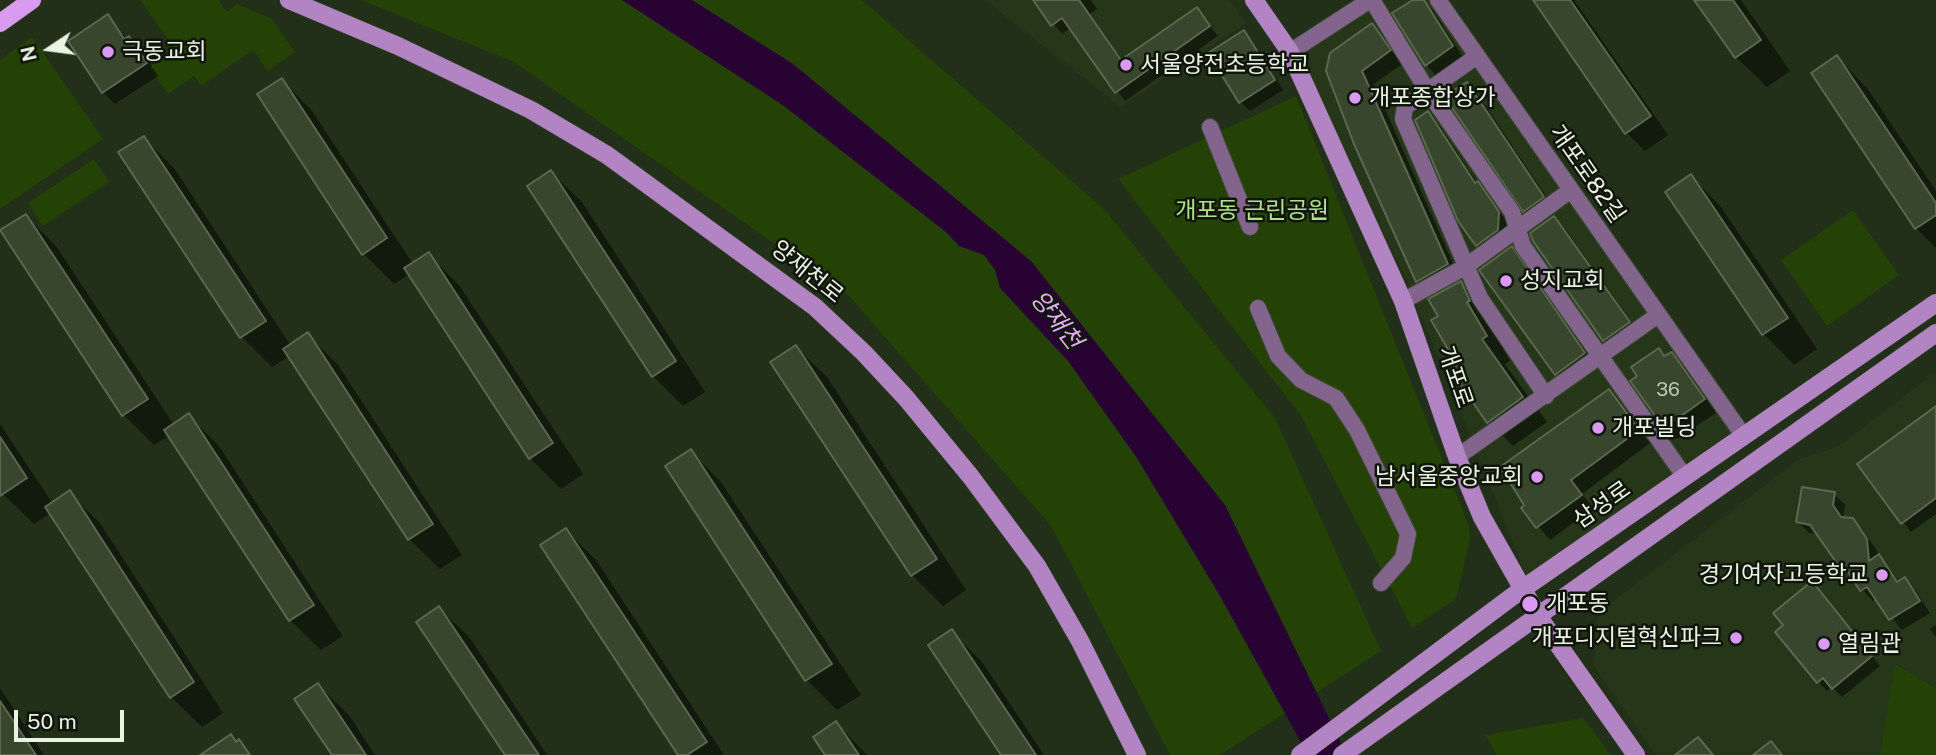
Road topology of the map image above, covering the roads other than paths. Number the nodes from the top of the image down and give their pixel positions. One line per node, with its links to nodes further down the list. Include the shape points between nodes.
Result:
1 (32, 0): 6 (main road)
2 (289, 0): 28 (street, 양재천로, via 531,110 607,155 815,307 906,398 1037,566 1080,640)
3 (1254, 0): 7 (street, 개포로)
4 (1371, 0): 7 (street); 9 (street)
5 (1438, 0): 8 (street, 개포로82길)
6 (0, 23)
7 (1290, 52): 15 (street, 개포로)
8 (1477, 56): 9 (street); 11 (street, 개포로82길)
9 (1427, 90): 13 (street, via 1512,212); 14 (street, via 1405,107 1403,118)
10 (1210, 127): 12 (street)
11 (1571, 190): 13 (street); 18 (street, 개포로82길)
12 (1250, 227)
13 (1515, 229): 14 (street); 20 (street, via 1522,246)
14 (1465, 267): 15 (street); 21 (street, via 1480,298)
15 (1403, 302): 23 (street, 개포로)
16 (1936, 303): 22 (street, 삼성로)
17 (1258, 308): 25 (street, via 1278,356 1301,380 1336,398 1357,430 1408,534 1403,558)
18 (1658, 316): 20 (street); 22 (street, 개포로82길)
19 (1936, 333): 27 (street)
20 (1600, 358): 21 (street); 24 (street)
21 (1546, 396): 23 (street)
22 (1743, 435): 24 (street, 삼성로)
23 (1457, 457): 26 (street, 개포로)
24 (1685, 477): 26 (street, 삼성로)
25 (1381, 583)
26 (1521, 590): 27 (street, 개포로); 29 (street, 삼성로)
27 (1538, 616): 30 (street); 31 (street, 개포로)
28 (1135, 752)
29 (1300, 755)
30 (1342, 755)
31 (1636, 755)

